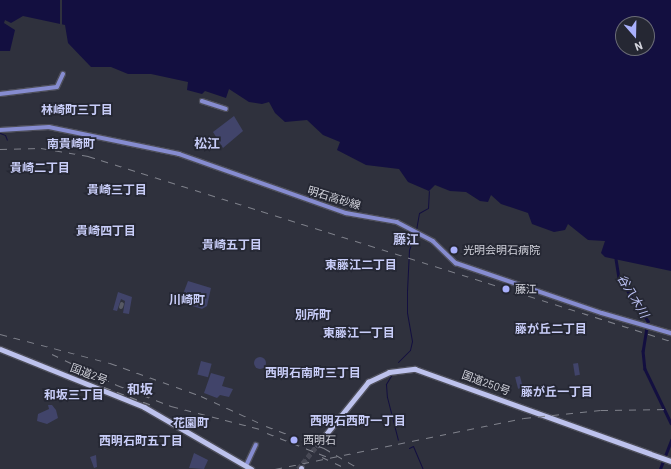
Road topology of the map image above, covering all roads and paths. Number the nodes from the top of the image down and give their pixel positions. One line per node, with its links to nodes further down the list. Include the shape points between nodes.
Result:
1 (63, 74): 2 (main road, via 57,87)
2 (0, 94)
3 (202, 101): 4 (main road)
4 (226, 109)
5 (0, 130): 6 (main road, 明石高砂線, via 49,127 179,154 345,212 391,220 433,241 456,263 572,304)
6 (671, 333)
7 (0, 349): 13 (highway, 国道2号, via 144,407)
8 (401, 370): 9 (highway, 国道250号, via 430,376); 9 (highway, 国道250号, via 417,370); 11 (highway, 国道250号, via 379,377 362,391)
9 (620, 443): 12 (highway, 国道250号)
10 (256, 445): 13 (main road)
11 (319, 445)
12 (671, 461)
13 (249, 468)

